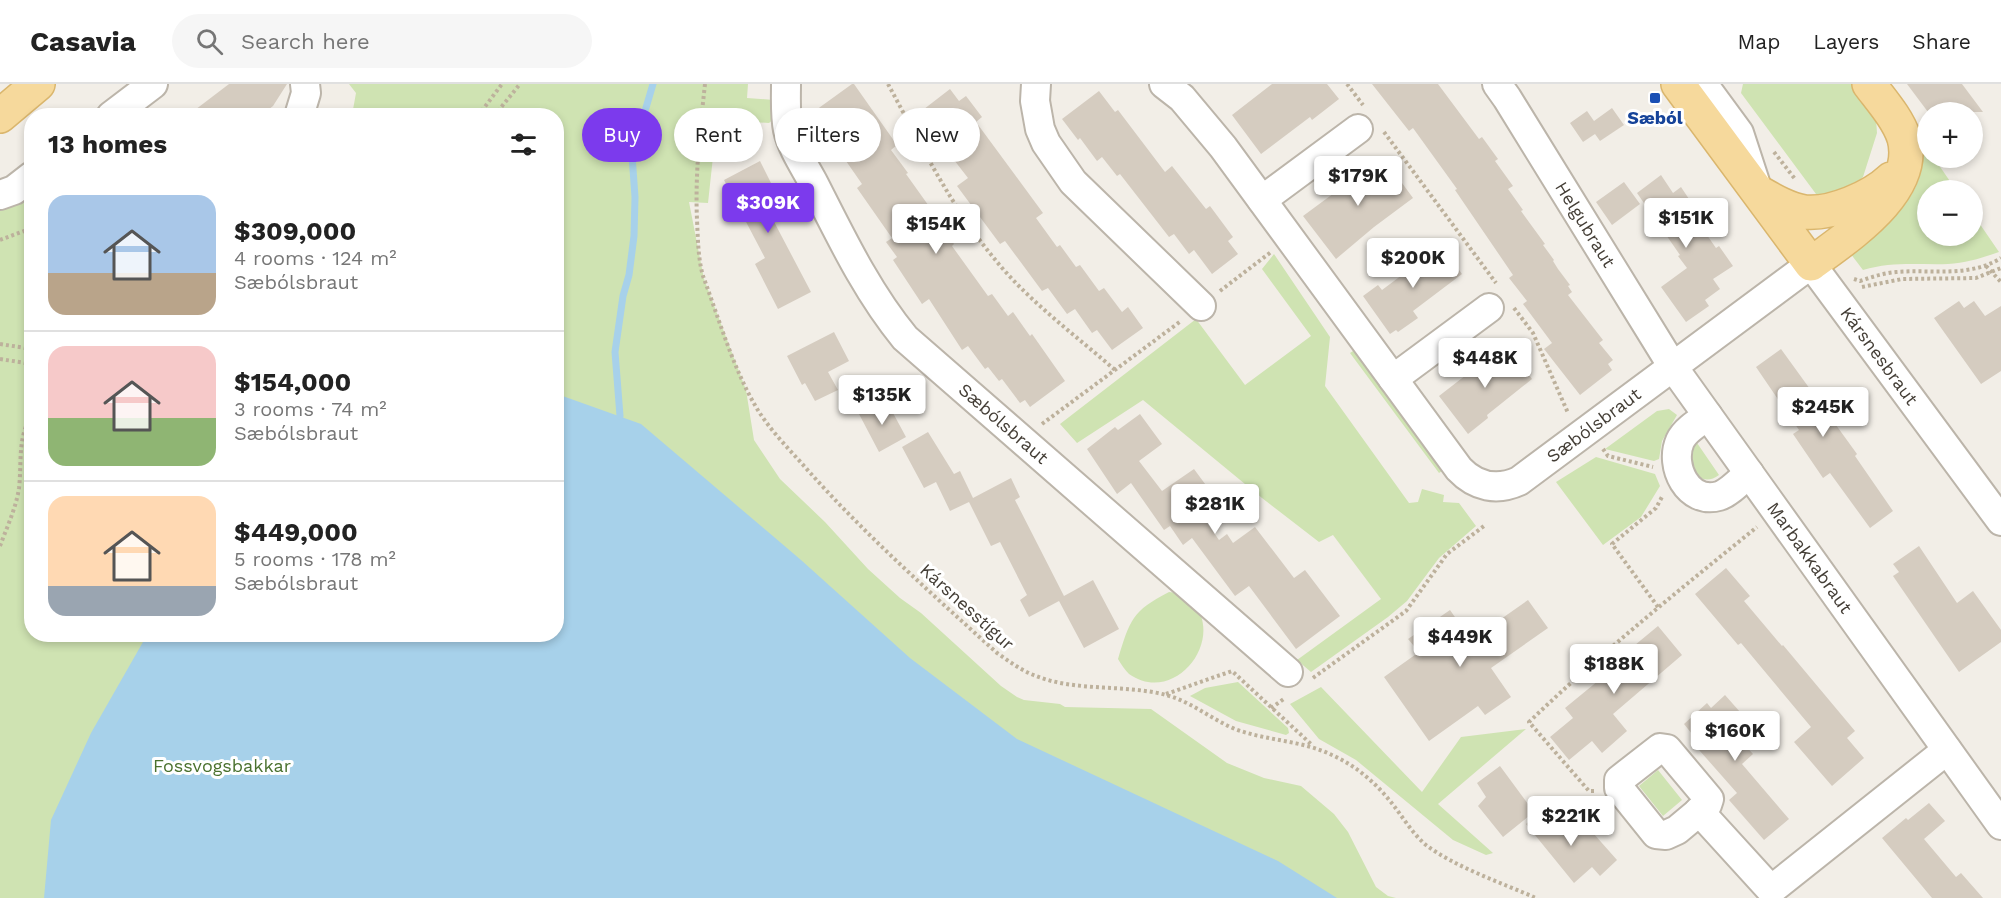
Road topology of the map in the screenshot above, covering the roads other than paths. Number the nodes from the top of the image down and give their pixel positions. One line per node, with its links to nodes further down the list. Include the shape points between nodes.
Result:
1 (38, 84): 13 (main road)
2 (153, 84): 11 (street)
3 (304, 84): 12 (street)
4 (786, 84): 28 (street, Sæbólsbraut, via 788,132 888,318 918,350)
5 (1036, 84): 22 (street, via 1040,129 1073,182)
6 (1164, 84): 19 (street, Sæbólsbraut, via 1194,111)
7 (1497, 84): 23 (street, Helgubraut)
8 (1678, 84): 17 (main road, Kársnesbraut)
9 (1703, 84): 17 (street, Kársnesbraut, via 1739,133)
10 (1869, 84): 15 (main road, via 1904,136)
11 (122, 108)
12 (301, 108)
13 (0, 116)
14 (1368, 122): 19 (street)
15 (1905, 164): 17 (main road, via 1866,196 1818,212 1788,208); 20 (main road, via 1883,205)
16 (24, 183): 18 (street)
17 (1758, 192): 20 (main road, Kársnesbraut)
18 (0, 195)
19 (1262, 201): 24 (street, Sæbólsbraut)
20 (1811, 264): 23 (street, Sæbólsbraut); 27 (street, Kársnesbraut)
21 (1500, 300): 24 (street)
22 (1201, 306)
23 (1673, 367): 24 (street, Sæbólsbraut, via 1519,481 1501,487 1482,485 1466,476); 25 (street, Marbakkabraut)
24 (1394, 379)
25 (1708, 416): 26 (street, Marbakkabraut); 26 (street, via 1681,439 1673,472 1688,489 1704,497 1720,496)
26 (1749, 473): 29 (street, Marbakkabraut)
27 (2001, 521)
28 (1296, 682)
29 (1947, 750): 30 (street, via 1771,890); 31 (street, Marbakkabraut)
30 (1699, 811): 30 (street, via 1708,799 1667,749 1660,748 1619,780 1619,788 1656,834 1677,830)
31 (2001, 825)

